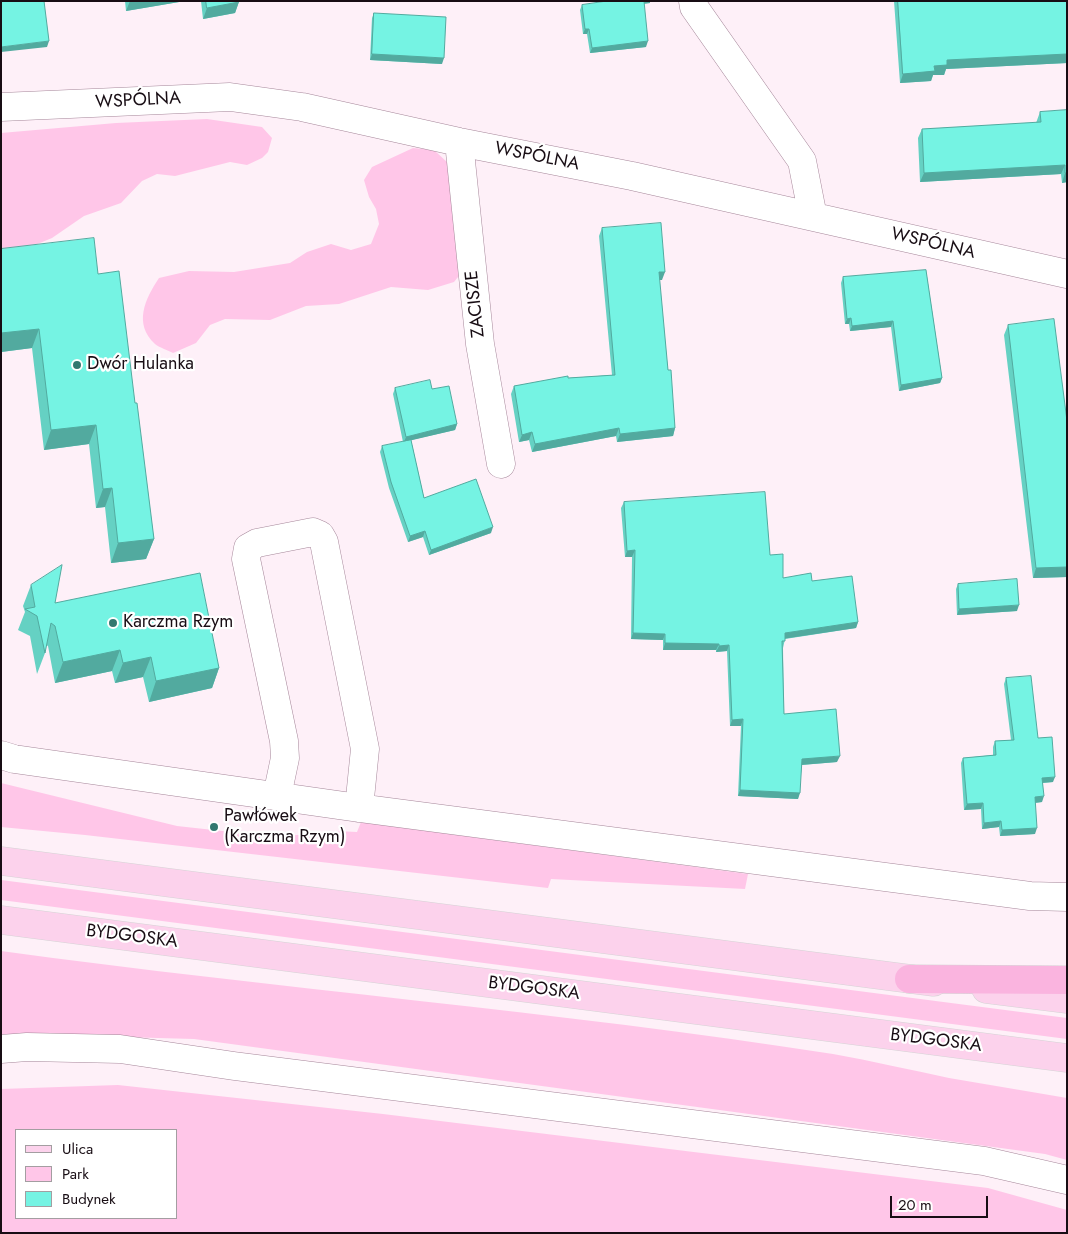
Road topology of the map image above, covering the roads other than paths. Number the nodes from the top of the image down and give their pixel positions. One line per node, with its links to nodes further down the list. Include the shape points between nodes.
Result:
1 (693, 1): 4 (street, via 694,7 802,161)
2 (1, 108): 3 (street, WSPÓLNA, via 230,97 302,107)
3 (459, 142): 4 (street, WSPÓLNA, via 632,176); 6 (street, ZACISZE, via 480,344)
4 (813, 217): 5 (street, WSPÓLNA)
5 (1067, 274)
6 (501, 464)
7 (1, 755): 8 (street)
8 (277, 796): 9 (street); 9 (street, via 284,741 246,559 248,548 257,544 313,532 324,542 365,749)
9 (359, 808): 11 (street, via 1030,896)
10 (1, 861): 13 (main road)
11 (1067, 897)
12 (1, 920): 17 (main road, BYDGOSKA)
13 (909, 979): 14 (highway); 15 (main road)
14 (1067, 980)
15 (1067, 999)
16 (1, 1050): 18 (street, via 28,1047 120,1049 974,1160)
17 (1067, 1058)
18 (1067, 1180)

